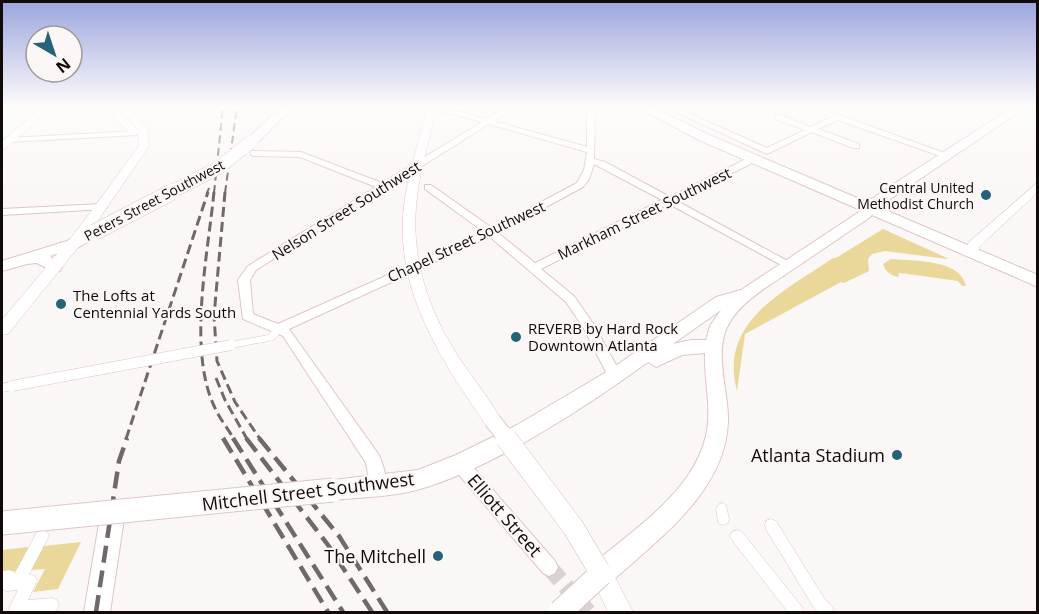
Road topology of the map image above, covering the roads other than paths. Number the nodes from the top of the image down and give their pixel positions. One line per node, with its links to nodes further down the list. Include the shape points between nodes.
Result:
1 (94, 136): 14 (street)
2 (139, 136): 26 (street, via 138,151)
3 (263, 136): 16 (main road, Peters Street Southwest)
4 (426, 136): 20 (street)
5 (466, 136): 20 (street, Nelson Street Southwest)
6 (530, 136): 17 (street)
7 (590, 136): 17 (street, Chapel Street Southwest)
8 (703, 136): 19 (main road)
9 (731, 136): 10 (street, via 767,152)
10 (800, 136)
11 (827, 136): 15 (street)
12 (891, 136): 18 (street)
13 (976, 136): 18 (main road)
14 (5, 143)
15 (856, 146)
16 (253, 147): 22 (street, via 301,155); 30 (main road, Peters Street Southwest, bridge)
17 (590, 155): 25 (street); 29 (street, Chapel Street Southwest, via 586,179 580,185)
18 (946, 155): 27 (main road)
19 (753, 159): 25 (street, Markham Street Southwest); 27 (main road)
20 (419, 165): 22 (street, Nelson Street Southwest); 35 (street, via 409,221)
21 (1038, 185): 31 (street, via 974,244)
22 (383, 187): 39 (street, Nelson Street Southwest, via 247,273 247,316)
23 (428, 187): 29 (street)
24 (1038, 197): 31 (street, via 981,248)
25 (669, 200): 33 (street); 36 (street, Markham Street Southwest)
26 (102, 207): 28 (street); 30 (street)
27 (870, 209): 31 (main road); 33 (main road)
28 (2, 212)
29 (490, 232): 35 (street, Chapel Street Southwest); 36 (street)
30 (73, 244): 32 (main road, Peters Street Southwest); 34 (street)
31 (972, 251): 37 (main road)
32 (9, 264): 34 (main road, via 42,258)
33 (789, 265): 38 (main road)
34 (54, 267): 40 (street)
35 (413, 267): 39 (street, Chapel Street Southwest); 52 (street, bridge, via 427,316 452,364 573,527)
36 (534, 268): 42 (street, via 579,311)
37 (1038, 282)
38 (745, 295): 41 (main road, via 720,323); 42 (main road, Mitchell Street Southwest, via 722,301)
39 (278, 329): 43 (street, bridge, via 271,338); 45 (street, via 286,333 373,460)
40 (2, 330)
41 (714, 348): 42 (main road, via 681,347 635,374); 52 (main road, via 718,424 708,459 671,511)
42 (615, 376): 44 (main road, Mitchell Street Southwest, via 525,431)
43 (7, 387)
44 (460, 464): 45 (main road, Mitchell Street Southwest, via 418,480); 51 (street, Elliott Street)
45 (376, 486): 46 (main road, Mitchell Street Southwest, bridge)
46 (113, 512): 47 (main road, Mitchell Street Southwest, bridge); 57 (main road)
47 (2, 523)
48 (771, 525): 61 (street)
49 (42, 536): 54 (street)
50 (736, 536): 60 (street)
51 (549, 567)
52 (601, 574): 58 (main road, bridge); 59 (street)
53 (2, 578): 54 (street, via 10,578 6,584)
54 (17, 583): 56 (street, via 30,581)
55 (52, 605): 56 (street)
56 (18, 610)
57 (97, 612)
58 (560, 612)
59 (621, 612)
60 (797, 612)
61 (827, 612)

